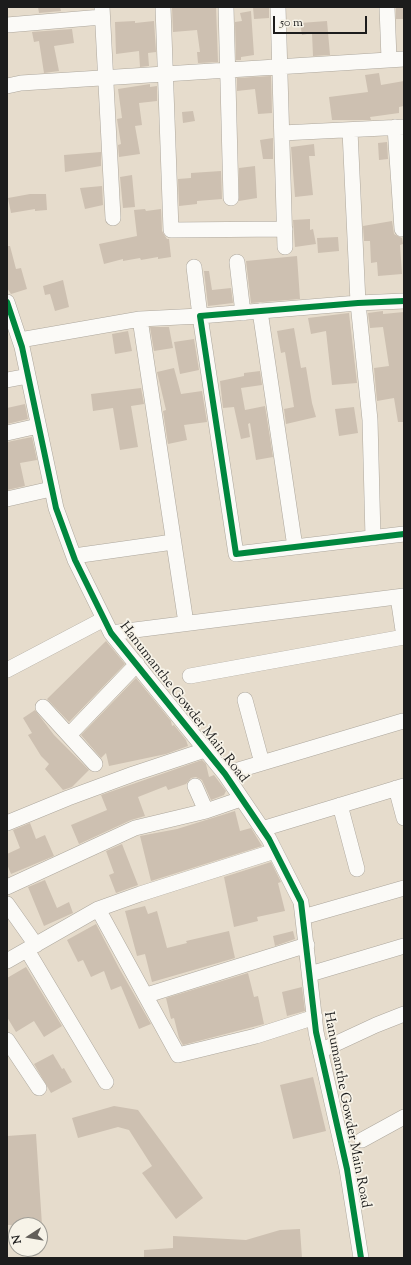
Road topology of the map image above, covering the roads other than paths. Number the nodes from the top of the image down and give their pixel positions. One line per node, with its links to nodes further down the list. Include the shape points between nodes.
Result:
1 (163, 7): 11 (street)
2 (226, 7): 10 (street)
3 (278, 7): 9 (street)
4 (387, 7): 7 (street)
5 (102, 12): 6 (street); 12 (street)
6 (7, 25)
7 (389, 59): 8 (street); 9 (street)
8 (404, 59)
9 (280, 68): 10 (street); 16 (street)
10 (228, 70): 11 (street); 17 (street)
11 (166, 74): 12 (street); 19 (street, via 171,230)
12 (104, 78): 13 (street, via 21,82); 18 (street)
13 (7, 86)
14 (399, 127): 15 (street); 20 (street)
15 (350, 131): 16 (street); 26 (street)
16 (282, 133): 19 (street)
17 (231, 198)
18 (113, 218)
19 (285, 229): 21 (street)
20 (402, 229)
21 (286, 247)
22 (237, 262): 28 (street)
23 (194, 267): 29 (street)
24 (404, 301): 26 (street)
25 (7, 302): 31 (street, Hanumanthe Gowder Main Road)
26 (358, 303): 27 (street); 40 (street, via 370,420)
27 (260, 311): 28 (street); 42 (street)
28 (243, 313): 29 (street)
29 (200, 316): 30 (street); 42 (street, via 236,554)
30 (140, 319): 32 (street); 41 (street)
31 (10, 323): 32 (street, Hanumanthe Gowder Main Road)
32 (20, 340): 33 (street, Hanumanthe Gowder Main Road)
33 (28, 376): 34 (street); 35 (street, Hanumanthe Gowder Main Road)
34 (7, 380)
35 (38, 426): 36 (street); 37 (street, Hanumanthe Gowder Main Road)
36 (7, 433)
37 (51, 489): 38 (street); 43 (street, Hanumanthe Gowder Main Road)
38 (7, 499)
39 (404, 534): 40 (street)
40 (373, 538): 42 (street)
41 (173, 542): 43 (street); 46 (street)
42 (295, 547)
43 (74, 556): 45 (street, Hanumanthe Gowder Main Road)
44 (401, 596): 46 (street); 50 (street, via 404,637)
45 (104, 618): 47 (street, Hanumanthe Gowder Main Road); 49 (street)
46 (186, 623): 47 (street)
47 (111, 633): 48 (street, Hanumanthe Gowder Main Road)
48 (137, 664): 54 (street); 55 (street, Hanumanthe Gowder Main Road)
49 (7, 670)
50 (190, 676)
51 (245, 700): 56 (street)
52 (43, 707): 54 (street)
53 (403, 721): 56 (street)
54 (70, 734): 57 (street)
55 (205, 750): 58 (street, Hanumanthe Gowder Main Road); 65 (street, via 68,798)
56 (262, 763): 58 (street)
57 (94, 764)
58 (225, 774): 61 (street, Hanumanthe Gowder Main Road)
59 (196, 786): 63 (street)
60 (400, 787): 62 (street); 64 (street)
61 (241, 799): 63 (street); 66 (street, Hanumanthe Gowder Main Road)
62 (340, 805): 66 (street); 68 (street)
63 (206, 811): 69 (street, via 135,828)
64 (404, 818)
65 (7, 823)
66 (262, 829): 67 (street, Hanumanthe Gowder Main Road)
67 (275, 851): 72 (street); 73 (street, Hanumanthe Gowder Main Road, via 301,902)
68 (357, 869)
69 (7, 887)
70 (404, 888): 73 (street)
71 (7, 904): 76 (street)
72 (98, 909): 76 (street); 79 (street)
73 (303, 917): 74 (street, Hanumanthe Gowder Main Road)
74 (307, 945): 78 (street, Hanumanthe Gowder Main Road); 79 (street)
75 (404, 946): 78 (street)
76 (31, 947): 77 (street); 84 (street)
77 (7, 961)
78 (310, 974): 81 (street, Hanumanthe Gowder Main Road)
79 (147, 995): 81 (street, via 178,1055 256,1036)
80 (404, 1014): 83 (street)
81 (315, 1017): 83 (street, Hanumanthe Gowder Main Road)
82 (7, 1040): 85 (street)
83 (320, 1051): 88 (street, Hanumanthe Gowder Main Road, via 347,1169)
84 (106, 1082)
85 (39, 1088)
86 (404, 1117): 87 (street)
87 (362, 1140)
88 (361, 1258)

